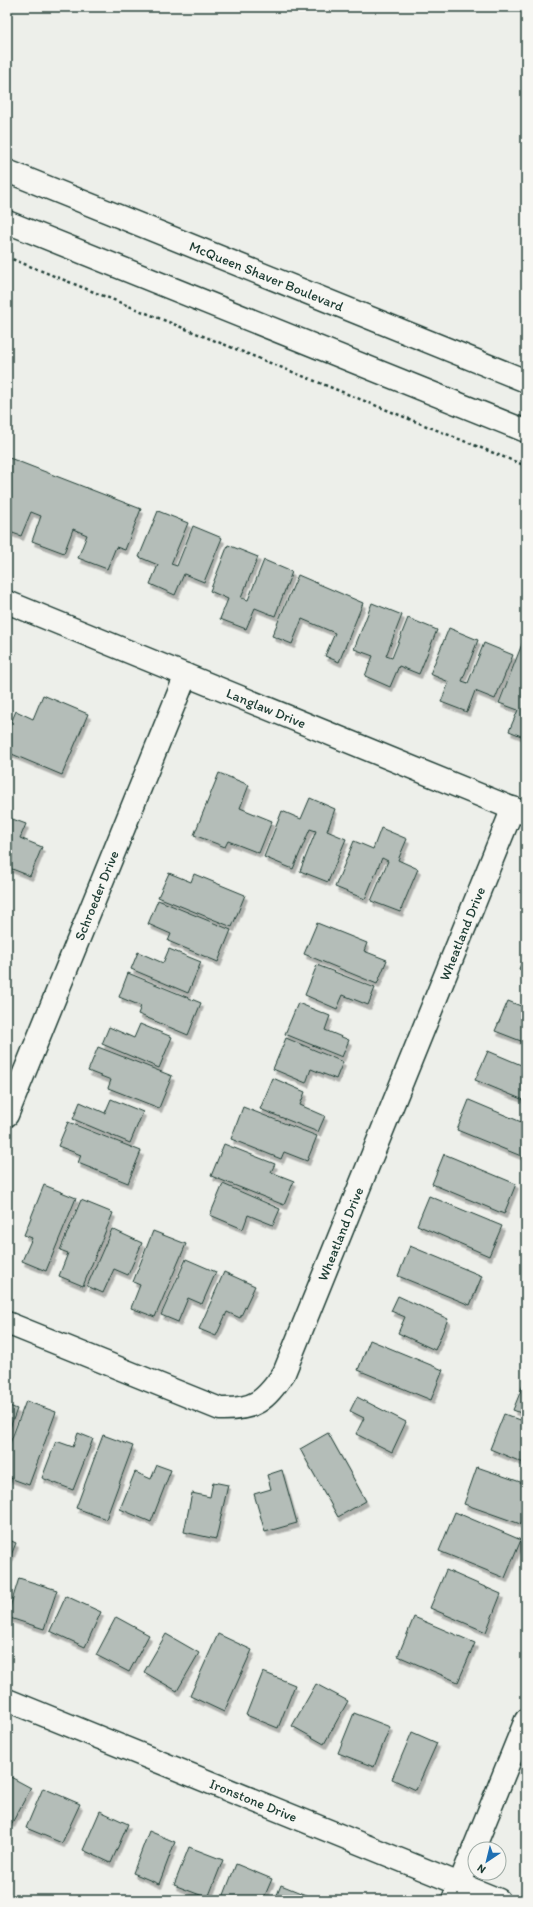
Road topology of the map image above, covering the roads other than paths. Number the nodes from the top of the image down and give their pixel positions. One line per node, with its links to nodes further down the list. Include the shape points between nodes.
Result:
1 (7, 171): 3 (street, McQueen Shaver Boulevard)
2 (7, 222): 4 (street)
3 (526, 381)
4 (526, 431)
5 (7, 602): 6 (street, Langlaw Drive)
6 (186, 675): 7 (street, Langlaw Drive); 8 (street, Schroeder Drive)
7 (520, 811): 9 (street, Wheatland Drive, via 284,1373 270,1394 251,1406 220,1409)
8 (7, 1116)
9 (7, 1323)
10 (7, 1700): 12 (street, Ironstone Drive)
11 (526, 1720): 12 (street)
12 (456, 1892): 13 (street, Ironstone Drive)
13 (499, 1900)

